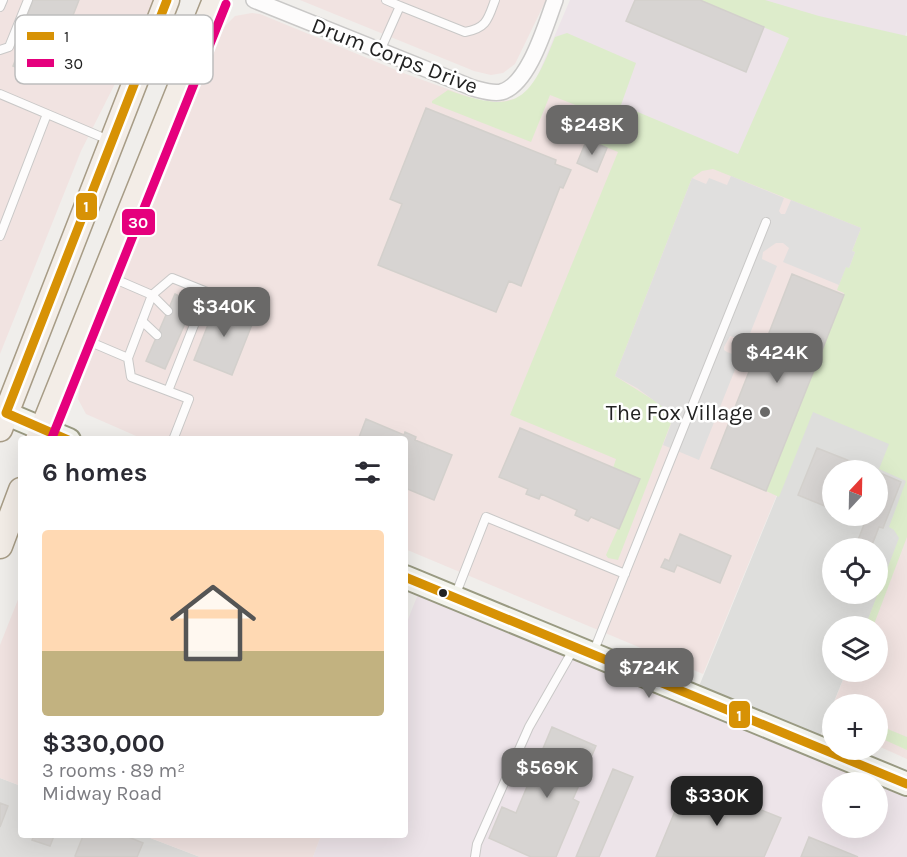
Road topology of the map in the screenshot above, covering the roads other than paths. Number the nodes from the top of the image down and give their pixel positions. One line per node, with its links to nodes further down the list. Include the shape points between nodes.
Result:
1 (3, 0): 10 (lane)
2 (28, 0): 11 (lane)
3 (167, 0): 12 (main road)
4 (215, 0): 13 (main road)
5 (254, 0): 16 (street, Drum Corps Drive)
6 (386, 0): 9 (lane)
7 (495, 0): 9 (lane, via 486,22 465,32)
8 (555, 0): 16 (street, Drum Corps Drive, via 528,66 513,86 501,92 473,88)
9 (399, 6): 16 (lane)
10 (0, 8)
11 (22, 15)
12 (161, 15)
13 (209, 15)
14 (15, 32): 15 (lane, via 9,47)
15 (0, 50)
16 (380, 51)
17 (134, 84): 21 (main road)
18 (181, 84): 24 (main road)
19 (0, 94): 20 (lane)
20 (47, 114): 21 (lane); 23 (lane)
21 (112, 141): 36 (main road)
22 (766, 222): 41 (lane)
23 (0, 236)
24 (104, 274): 25 (lane); 30 (main road)
25 (152, 295): 26 (lane); 27 (lane); 31 (lane, via 172,278 207,292)
26 (168, 311)
27 (142, 321): 29 (lane); 33 (lane)
28 (183, 328): 31 (lane)
29 (158, 335)
30 (78, 336): 33 (lane); 37 (main road)
31 (189, 336): 34 (lane)
32 (173, 350): 34 (lane)
33 (128, 358): 35 (lane, via 131,377)
34 (181, 358): 35 (lane)
35 (168, 391): 38 (lane, via 189,399)
36 (2, 418): 37 (main road)
37 (40, 434)
38 (175, 436)
39 (18, 498): 40 (main road)
40 (0, 546)
41 (625, 574): 43 (lane, via 486,517); 44 (lane)
42 (408, 578): 43 (main road)
43 (454, 597): 44 (main road)
44 (584, 651): 45 (main road); 46 (lane, via 529,727 477,844)
45 (907, 784)
46 (476, 857)

